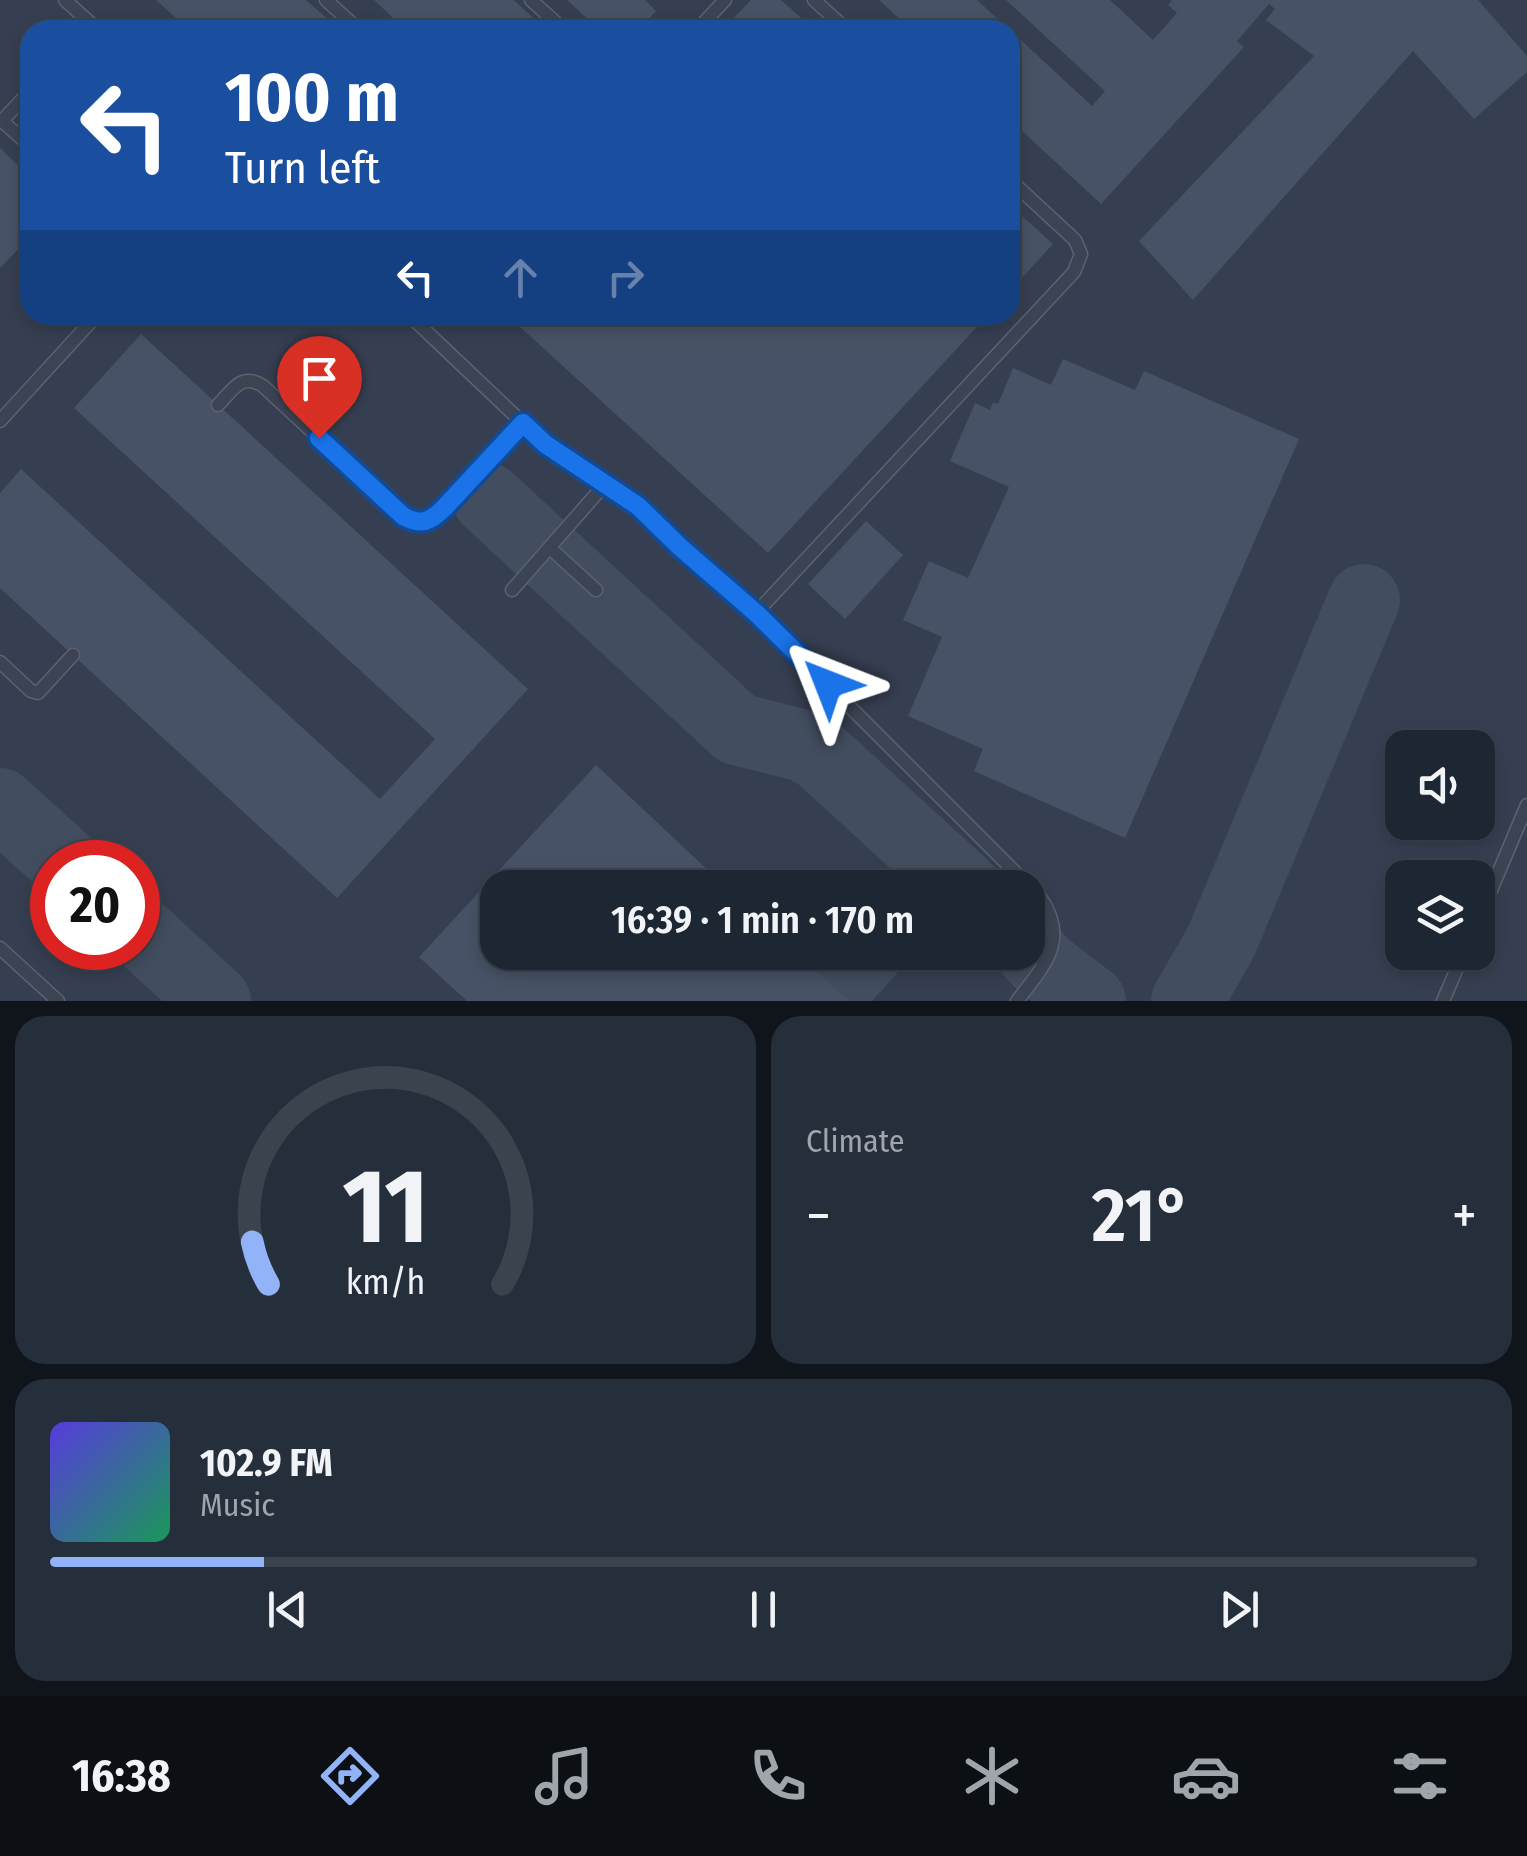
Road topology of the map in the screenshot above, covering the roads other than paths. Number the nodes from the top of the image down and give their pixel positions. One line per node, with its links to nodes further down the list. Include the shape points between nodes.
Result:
1 (66, 0): 6 (lane)
2 (326, 0): 7 (lane)
3 (531, 0): 8 (lane)
4 (724, 0): 9 (lane)
5 (814, 0): 10 (lane)
6 (85, 20)
7 (348, 20)
8 (553, 20)
9 (706, 20)
10 (836, 20)
11 (20, 102): 12 (lane, via 2,121)
12 (20, 137)
13 (1020, 189): 25 (lane, via 1074,240 1081,254 1074,272)
14 (88, 325): 19 (lane)
15 (421, 325): 17 (lane)
16 (427, 325): 17 (lane)
17 (424, 328): 20 (lane)
18 (218, 405): 20 (lane, via 241,381 253,380 403,516 424,523)
19 (0, 421)
20 (523, 423): 21 (lane)
21 (606, 484): 22 (lane); 25 (lane)
22 (550, 548): 23 (lane); 24 (lane)
23 (512, 590)
24 (596, 590)
25 (756, 613): 33 (lane, via 1040,896 1054,923 1052,947)
26 (74, 656): 27 (lane, via 38,694)
27 (0, 662)
28 (1527, 805): 29 (lane)
29 (1495, 881)
30 (0, 948): 32 (lane)
31 (1457, 970): 34 (lane)
32 (58, 1001)
33 (1017, 1001)
34 (1444, 1001)

